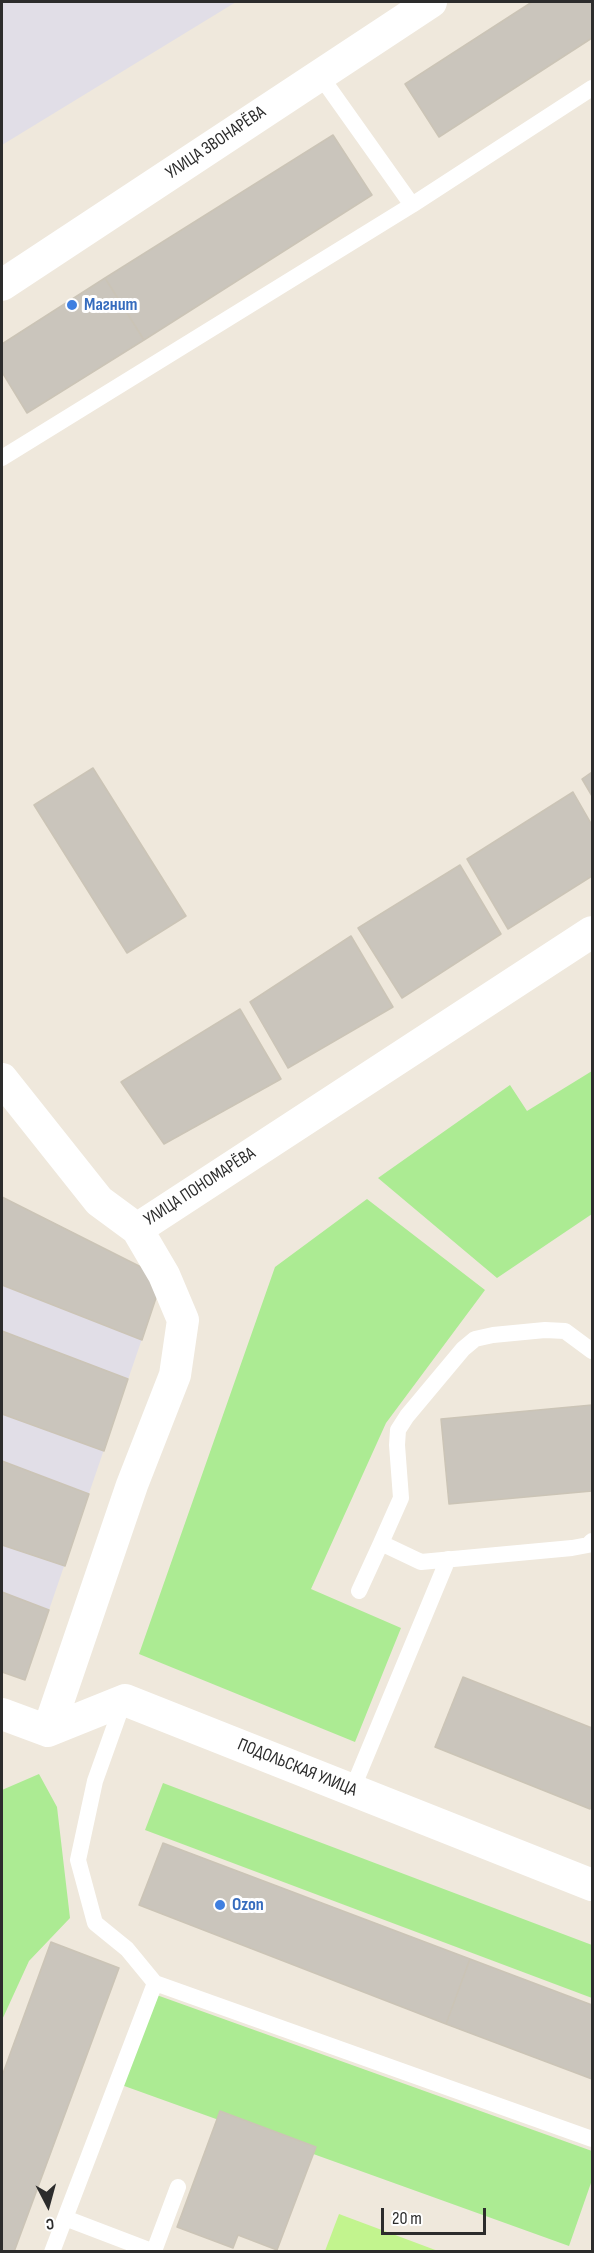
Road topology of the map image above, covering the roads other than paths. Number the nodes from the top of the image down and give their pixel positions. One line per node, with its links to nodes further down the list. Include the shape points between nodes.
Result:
1 (431, 2): 2 (street, УЛИЦА ЗВОНАРЁВА)
2 (319, 74): 4 (lane); 5 (street, УЛИЦА ЗВОНАРЁВА)
3 (592, 88): 4 (lane)
4 (412, 205): 6 (lane)
5 (2, 285)
6 (2, 458)
7 (592, 932): 9 (street, УЛИЦА ПОНОМАРЁВА)
8 (2, 1079): 9 (street, via 99,1201)
9 (136, 1229): 17 (street, УЛИЦА ПОНОМАРЁВА, via 164,1275 183,1320 176,1375 132,1485)
10 (592, 1351): 12 (lane, via 565,1331 545,1330 475,1339 463,1349 398,1430 401,1498)
11 (592, 1541): 13 (lane, via 572,1548)
12 (381, 1543): 13 (lane, via 421,1562); 14 (lane)
13 (448, 1560): 18 (lane)
14 (358, 1591)
15 (125, 1700): 17 (street); 18 (street, ПОДОЛЬСКАЯ УЛИЦА); 20 (lane, via 95,1781 78,1860 95,1923 127,1949)
16 (2, 1714): 17 (street)
17 (48, 1731)
18 (352, 1790): 19 (street, ПОДОЛЬСКАЯ УЛИЦА)
19 (592, 1886)
20 (155, 1983): 21 (lane); 23 (lane)
21 (592, 2139)
22 (178, 2187): 24 (lane)
23 (65, 2218): 24 (lane); 25 (lane)
24 (154, 2251)
25 (52, 2252)

